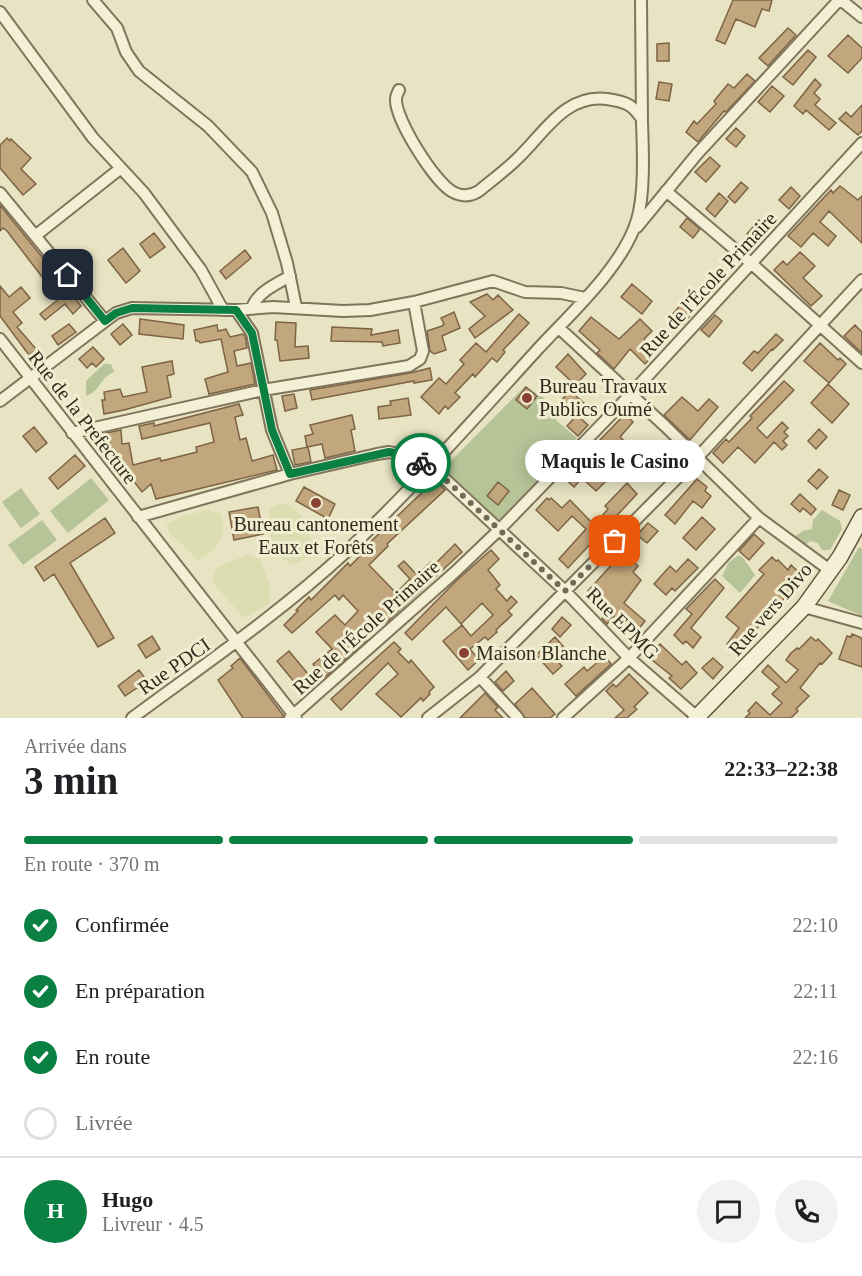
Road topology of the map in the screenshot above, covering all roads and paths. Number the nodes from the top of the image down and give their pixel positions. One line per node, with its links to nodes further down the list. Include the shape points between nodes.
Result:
1 (93, 0): 15 (street, via 117,28 139,71 208,126 252,172 272,213)
2 (641, 0): 7 (street)
3 (840, 0): 5 (street); 10 (street)
4 (0, 12): 9 (street, via 93,138)
5 (862, 17)
6 (399, 90): 7 (street, via 397,105 410,138 442,185 460,195 479,191 572,105 586,100 616,100 634,107)
7 (642, 119): 12 (street, via 640,202)
8 (862, 143): 14 (street, Rue de l'École Primaire)
9 (121, 168): 13 (street); 21 (street, via 201,270)
10 (666, 192): 12 (street); 14 (street)
11 (0, 193): 13 (street)
12 (631, 234): 17 (street, Rue PDCI, via 605,276)
13 (35, 236): 23 (street)
14 (752, 264): 24 (street); 30 (street, Rue de l'École Primaire)
15 (290, 276): 19 (street); 20 (street, via 260,296)
16 (862, 280): 24 (street)
17 (585, 298): 18 (street, via 525,292 493,281); 25 (street, Rue PDCI)
18 (414, 302): 19 (street, via 354,312); 29 (street, via 423,351 420,359 409,366)
19 (296, 307): 20 (street)
20 (252, 308): 22 (street)
21 (223, 310): 22 (street); 23 (street, via 132,308)
22 (236, 310): 29 (street, via 252,333)
23 (105, 321): 28 (street)
24 (820, 324): 27 (street); 33 (street)
25 (559, 328): 30 (street); 34 (street, Rue PDCI)
26 (0, 339): 28 (street, Rue de la Prefecture)
27 (862, 363)
28 (30, 377): 31 (street); 32 (street, Rue de la Prefecture)
29 (263, 390): 32 (street); 35 (street, via 272,430)
30 (630, 395): 33 (street); 39 (street, Rue de l'École Primaire)
31 (0, 401)
32 (72, 433): 36 (street, Rue de la Prefecture)
33 (697, 458): 38 (street); 41 (street)
34 (431, 466): 35 (street, Rue EPMG, via 389,452); 39 (street, Rue EPMG); 44 (street, Rue PDCI, via 346,552)
35 (290, 474): 36 (street, Rue EPMG)
36 (138, 517): 44 (street, Rue de la Prefecture)
37 (862, 517): 40 (main road, Rue vers Divo)
38 (759, 518): 40 (street); 45 (street)
39 (500, 529): 41 (street, Rue EPMG); 47 (street, Rue de l'École Primaire)
40 (831, 571): 42 (main road, Rue vers Divo)
41 (565, 591): 45 (street, Rue EPMG); 46 (street)
42 (804, 608): 43 (street); 48 (main road, Rue vers Divo)
43 (862, 622)
44 (236, 644): 47 (street, Rue de la Prefecture); 49 (street, Rue PDCI)
45 (629, 658): 48 (street, Rue EPMG); 52 (street)
46 (480, 676): 50 (street); 51 (street)
47 (293, 717)
48 (696, 717)
49 (132, 718)
50 (428, 718)
51 (518, 718)
52 (562, 718)

